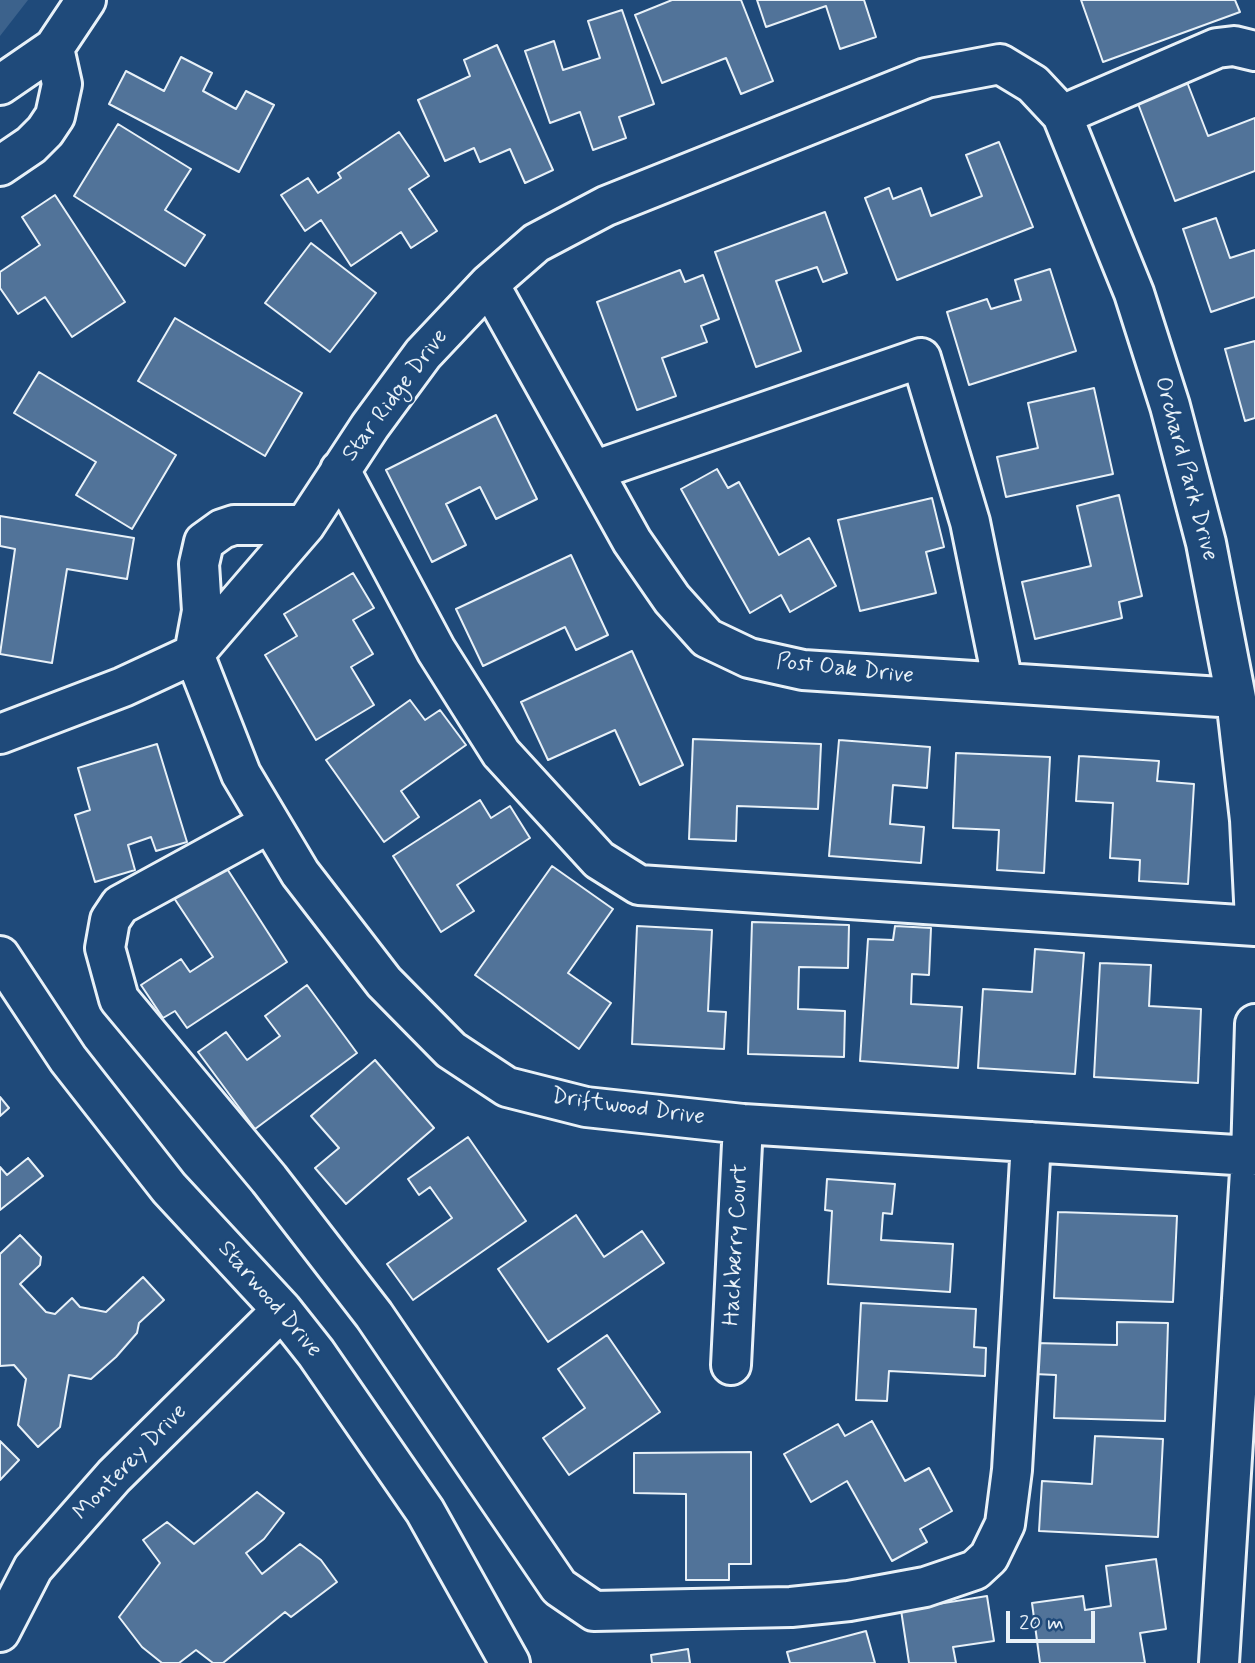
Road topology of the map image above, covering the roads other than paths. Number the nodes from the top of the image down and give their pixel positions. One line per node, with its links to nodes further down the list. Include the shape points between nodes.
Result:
1 (86, 0): 2 (street)
2 (54, 48): 5 (street); 7 (street, via 62,84 55,116 31,145)
3 (1255, 51): 6 (street, via 1217,48)
4 (1000, 64): 6 (street, Orchard Park Drive, via 1033,84); 8 (street, Star Ridge Drive, via 926,78 606,206 536,243)
5 (0, 85)
6 (1062, 115): 14 (street, Orchard Park Drive, via 1134,293 1170,406 1206,543)
7 (0, 166)
8 (489, 284): 9 (street, Star Ridge Drive, via 423,354); 10 (street, Post Oak Drive)
9 (340, 470): 11 (street, Star Ridge Drive); 18 (street, via 436,650 501,753 599,860 639,884)
10 (593, 471): 13 (street, Post Oak Drive, via 632,541 672,599 707,638 748,658 803,670); 13 (street, via 921,358 970,522)
11 (305, 525): 12 (street, Star Ridge Drive); 12 (street, via 234,525 204,542 199,564 202,611)
12 (194, 654): 15 (street, Star Ridge Drive); 16 (street, Driftwood Drive, via 241,774)
13 (1003, 683): 14 (street, Post Oak Drive)
14 (1236, 698): 17 (street, Orchard Park Drive, via 1250,820)
15 (0, 734)
16 (270, 823): 21 (street, Driftwood Drive, via 300,873 384,982 451,1050 508,1087 586,1107); 22 (street, via 120,905 110,920 105,948 119,999 269,1179 374,1315 559,1587 594,1611 791,1607 849,1601 925,1587 975,1570 989,1557 1005,1524 1012,1470)
17 (1255, 920)
18 (1255, 926)
19 (0, 956): 24 (street, Starwood Drive, via 68,1059 169,1188)
20 (1255, 1024): 23 (street)
21 (743, 1124): 22 (street, Driftwood Drive); 25 (street, Hackberry Court)
22 (1031, 1142): 23 (street, Driftwood Drive)
23 (1251, 1156): 28 (street)
24 (282, 1310): 26 (street, Monterey Drive, via 114,1476 33,1568); 27 (street, Starwood Drive, via 425,1511)
25 (731, 1365)
26 (0, 1632)
27 (510, 1663)
28 (1219, 1663)

